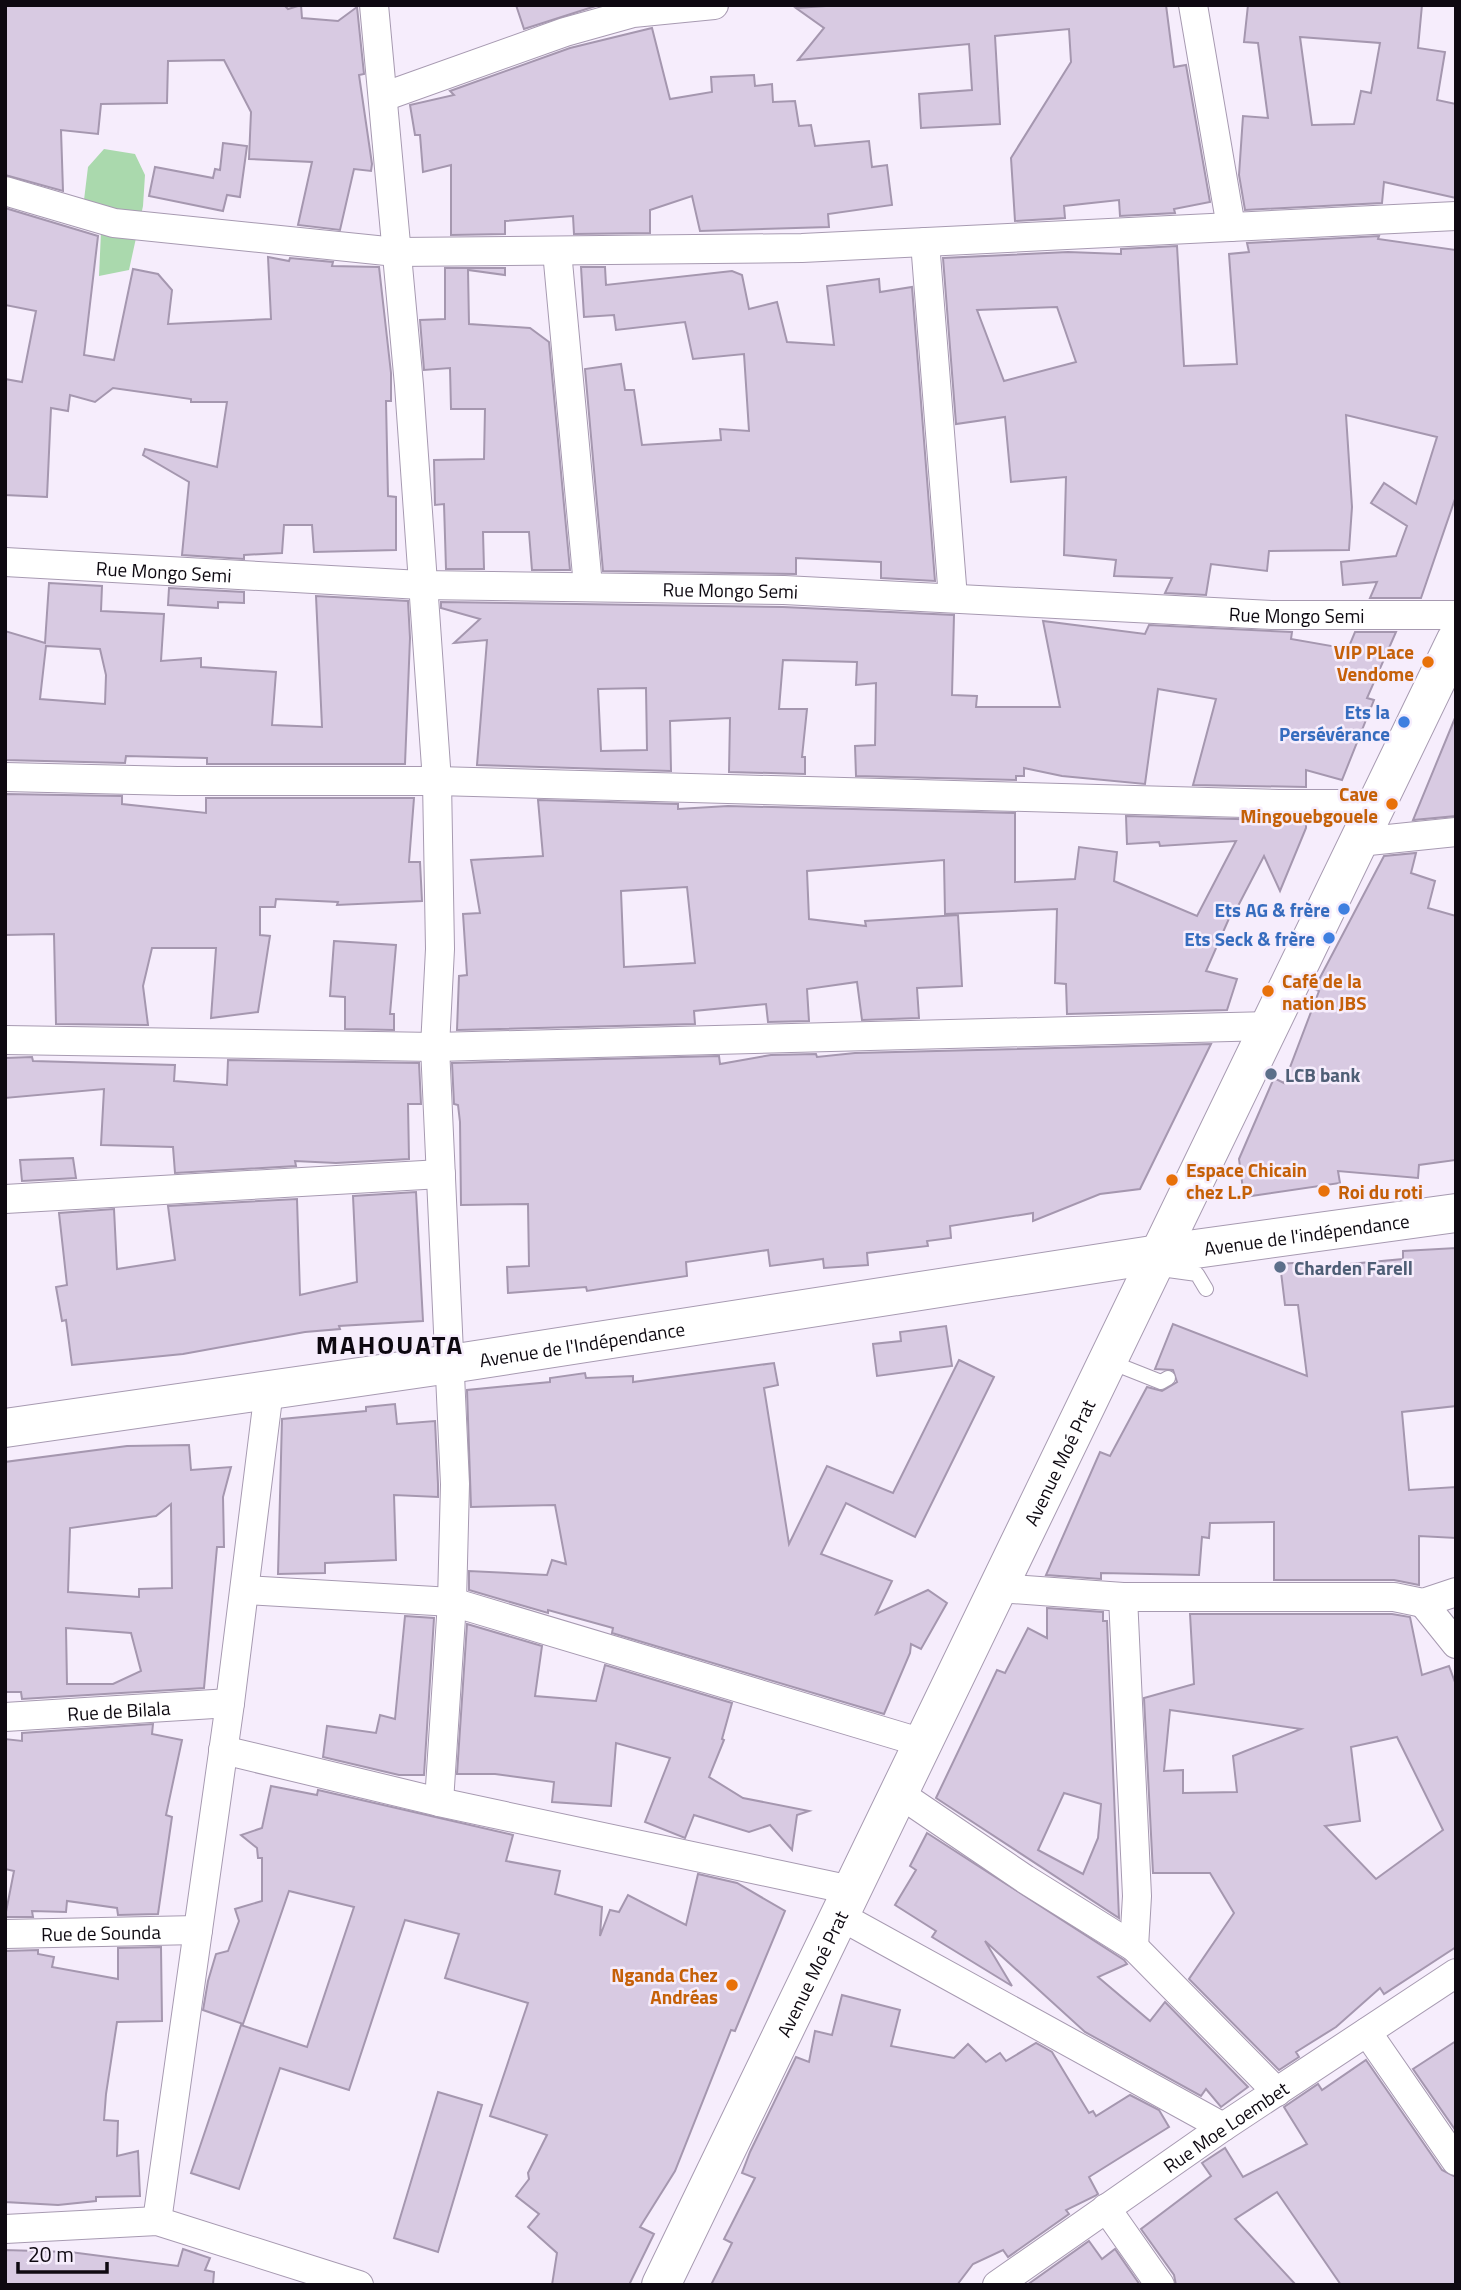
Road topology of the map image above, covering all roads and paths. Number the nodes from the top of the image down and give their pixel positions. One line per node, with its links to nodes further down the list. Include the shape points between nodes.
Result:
1 (374, 5): 4 (street)
2 (714, 5): 4 (street, via 633,13 565,32)
3 (1193, 5): 7 (street)
4 (383, 97): 10 (street)
5 (5, 191): 10 (street, via 114,223)
6 (1456, 216): 7 (street)
7 (1231, 227): 8 (street)
8 (925, 242): 9 (street); 14 (street)
9 (557, 251): 10 (street); 13 (street)
10 (396, 252): 12 (street)
11 (5, 562): 12 (street, Rue Mongo Semi)
12 (421, 585): 13 (street, Rue Mongo Semi); 18 (street)
13 (588, 586): 14 (street, Rue Mongo Semi)
14 (953, 598): 15 (street, Rue Mongo Semi, via 1272,615)
15 (1456, 615)
16 (1456, 640): 19 (street, Avenue Moé Prat)
17 (5, 777): 18 (street)
18 (436, 781): 19 (street); 24 (street, via 440,949)
19 (1375, 804): 21 (street, Avenue Moé Prat)
20 (1456, 832): 21 (street)
21 (1359, 842): 22 (street, Avenue Moé Prat)
22 (1270, 1026): 24 (street); 28 (street, Avenue Moé Prat)
23 (5, 1040): 24 (street)
24 (435, 1047): 25 (street)
25 (441, 1174): 26 (street); 31 (street)
26 (5, 1199)
27 (1456, 1213): 28 (street, Avenue de l'indépendance)
28 (1156, 1261): 29 (lane, via 1197,1274); 30 (street, Avenue Moé Prat); 31 (street, Avenue de l'Indépendance)
29 (1206, 1289)
30 (1106, 1360): 32 (lane, via 1161,1382); 35 (street, Avenue Moé Prat)
31 (450, 1364): 33 (street, Avenue de l'Indépendance); 39 (street, via 455,1484)
32 (1168, 1378)
33 (269, 1390): 34 (street, Avenue de l'Indépendance); 36 (street)
34 (5, 1429)
35 (999, 1588): 38 (street); 44 (street, Avenue Moé Prat)
36 (245, 1590): 39 (street); 42 (street)
37 (1456, 1592): 40 (street)
38 (1123, 1597): 40 (street, via 1394,1597); 51 (street, via 1137,1896)
39 (452, 1602): 44 (street); 47 (street)
40 (1423, 1603): 41 (street)
41 (1456, 1644)
42 (230, 1703): 43 (street, Rue de Bilala); 45 (street)
43 (5, 1717)
44 (923, 1743): 46 (street, Avenue Moé Prat)
45 (223, 1750): 47 (street); 49 (street)
46 (900, 1794): 48 (street, Avenue Moé Prat); 51 (street)
47 (439, 1801): 48 (street)
48 (846, 1903): 55 (street); 61 (street, Avenue Moé Prat)
49 (198, 1930): 50 (street, Rue de Sounda); 58 (street)
50 (5, 1934)
51 (1135, 1947): 54 (street)
52 (1456, 1973): 53 (street, Rue Moe Loembet)
53 (1367, 2032): 54 (street, Rue Moe Loembet); 56 (street)
54 (1277, 2092): 55 (street, Rue Moe Loembet)
55 (1223, 2127): 57 (street, Rue Moe Loembet)
56 (1456, 2161)
57 (1105, 2208): 62 (street, Rue Moe Loembet); 63 (street)
58 (157, 2221): 59 (street); 60 (street)
59 (5, 2229)
60 (353, 2284)
61 (661, 2285)
62 (997, 2285)
63 (1160, 2285)

